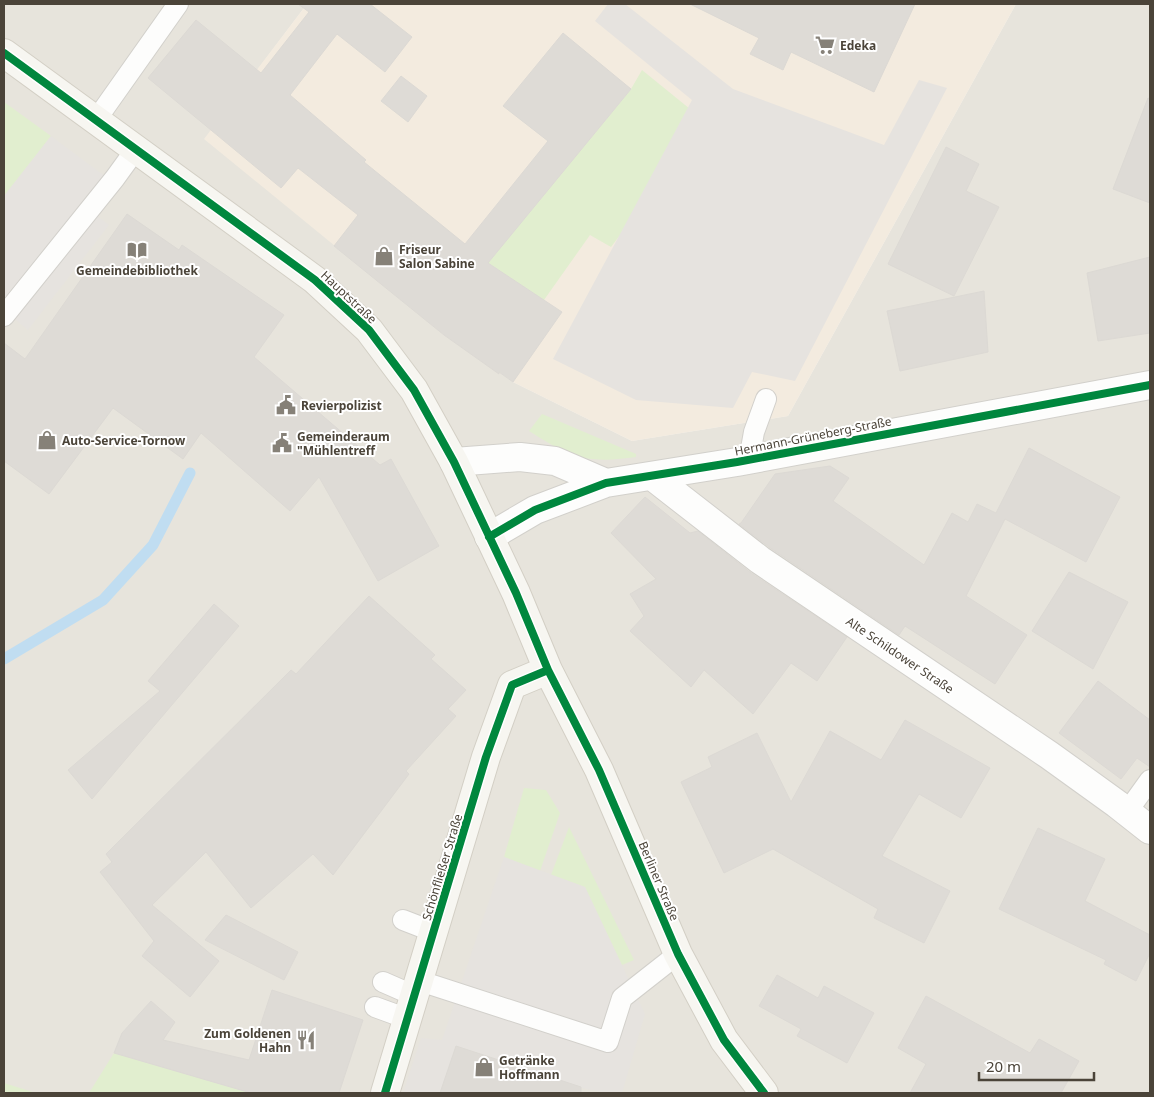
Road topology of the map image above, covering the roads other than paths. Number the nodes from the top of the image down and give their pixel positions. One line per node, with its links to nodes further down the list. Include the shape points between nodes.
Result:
1 (178, 4): 3 (lane)
2 (4, 53): 3 (main road, Hauptstraße)
3 (96, 120): 4 (main road, Hauptstraße)
4 (136, 149): 5 (lane); 9 (main road, Hauptstraße, via 315,280 369,330 414,390)
5 (4, 316)
6 (1150, 385): 8 (street, Hermann-Grüneberg-Straße)
7 (766, 399): 8 (lane, via 754,432)
8 (749, 460): 10 (street, Hermann-Grüneberg-Straße)
9 (454, 462): 11 (street, via 520,456 555,461); 12 (main road, Hauptstraße)
10 (652, 476): 11 (street, Hermann-Grüneberg-Straße); 15 (street, Alte Schildower Straße, via 760,560)
11 (606, 483): 12 (street, Hermann-Grüneberg-Straße, via 535,510)
12 (488, 537): 13 (main road, Hauptstraße)
13 (548, 670): 18 (main road, Schönfließer Straße, via 512,685 486,757); 19 (main road, Berliner Straße, via 599,770)
14 (1150, 780): 15 (lane)
15 (1127, 812): 16 (street, Alte Schildower Straße)
16 (1150, 830)
17 (403, 920): 18 (lane)
18 (434, 932): 21 (main road, Schönfließer Straße)
19 (678, 954): 21 (lane, via 622,998 608,1042); 24 (main road, Berliner Straße, via 724,1040)
20 (383, 982): 21 (lane)
21 (414, 998): 22 (lane); 23 (main road, Schönfließer Straße)
22 (375, 1007)
23 (385, 1093)
24 (764, 1093)

